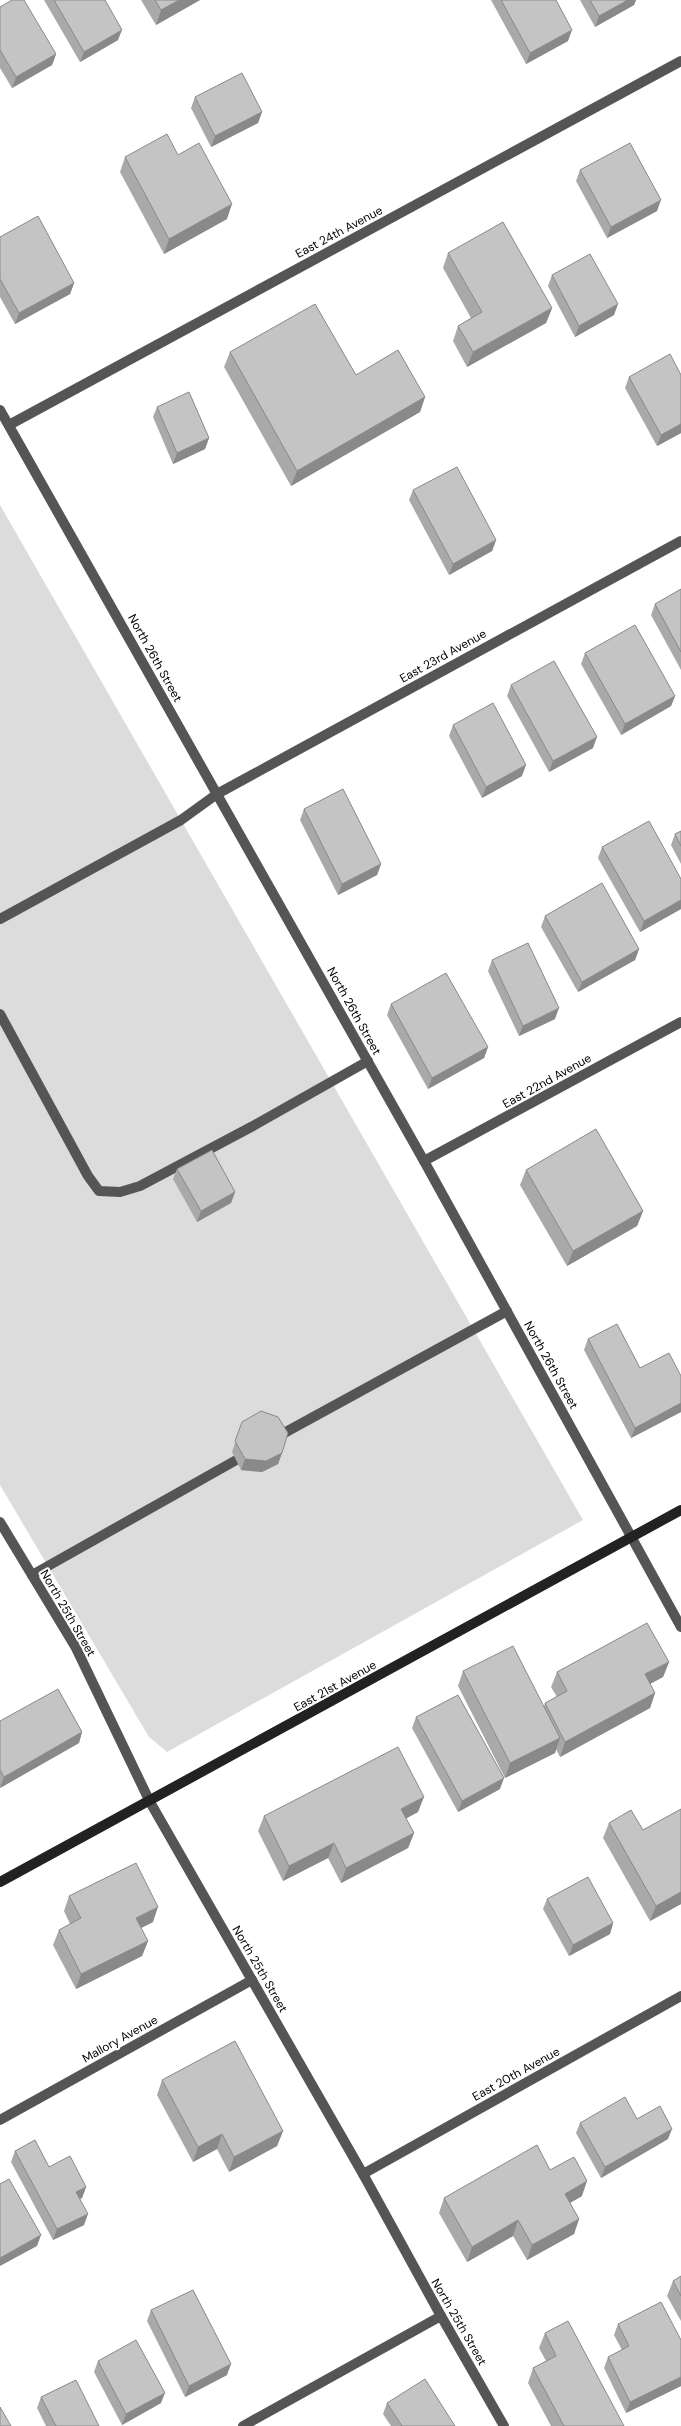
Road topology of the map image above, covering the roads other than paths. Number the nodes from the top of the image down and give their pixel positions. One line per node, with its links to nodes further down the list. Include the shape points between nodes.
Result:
1 (681, 61): 3 (street, East 24th Avenue)
2 (0, 410): 3 (street, North 26th Street)
3 (9, 425): 5 (street, North 26th Street)
4 (681, 540): 5 (street, East 23rd Avenue)
5 (217, 794): 6 (street, East 23rd Avenue, via 152,837); 9 (street, North 26th Street)
6 (0, 919)
7 (0, 1014): 9 (street, via 99,1191 120,1192 140,1186)
8 (681, 1022): 10 (street, East 22nd Avenue)
9 (368, 1061): 10 (street, North 26th Street)
10 (424, 1162): 11 (street, North 26th Street)
11 (507, 1311): 14 (street, North 26th Street); 15 (street)
12 (681, 1510): 14 (street, East 21st Avenue)
13 (0, 1522): 15 (street, North 25th Street)
14 (632, 1537): 16 (street, North 26th Street); 17 (street, East 21st Avenue)
15 (32, 1575): 17 (street, North 25th Street, via 76,1648)
16 (681, 1628)
17 (150, 1802): 18 (street, East 21st Avenue); 19 (street, North 25th Street)
18 (0, 1882)
19 (252, 1980): 21 (street, Mallory Avenue); 22 (street, North 25th Street)
20 (681, 1996): 22 (street, East 20th Avenue)
21 (0, 2120)
22 (363, 2174): 23 (street, North 25th Street)
23 (441, 2316): 24 (street); 25 (street, North 25th Street)
24 (243, 2426)
25 (504, 2426)

